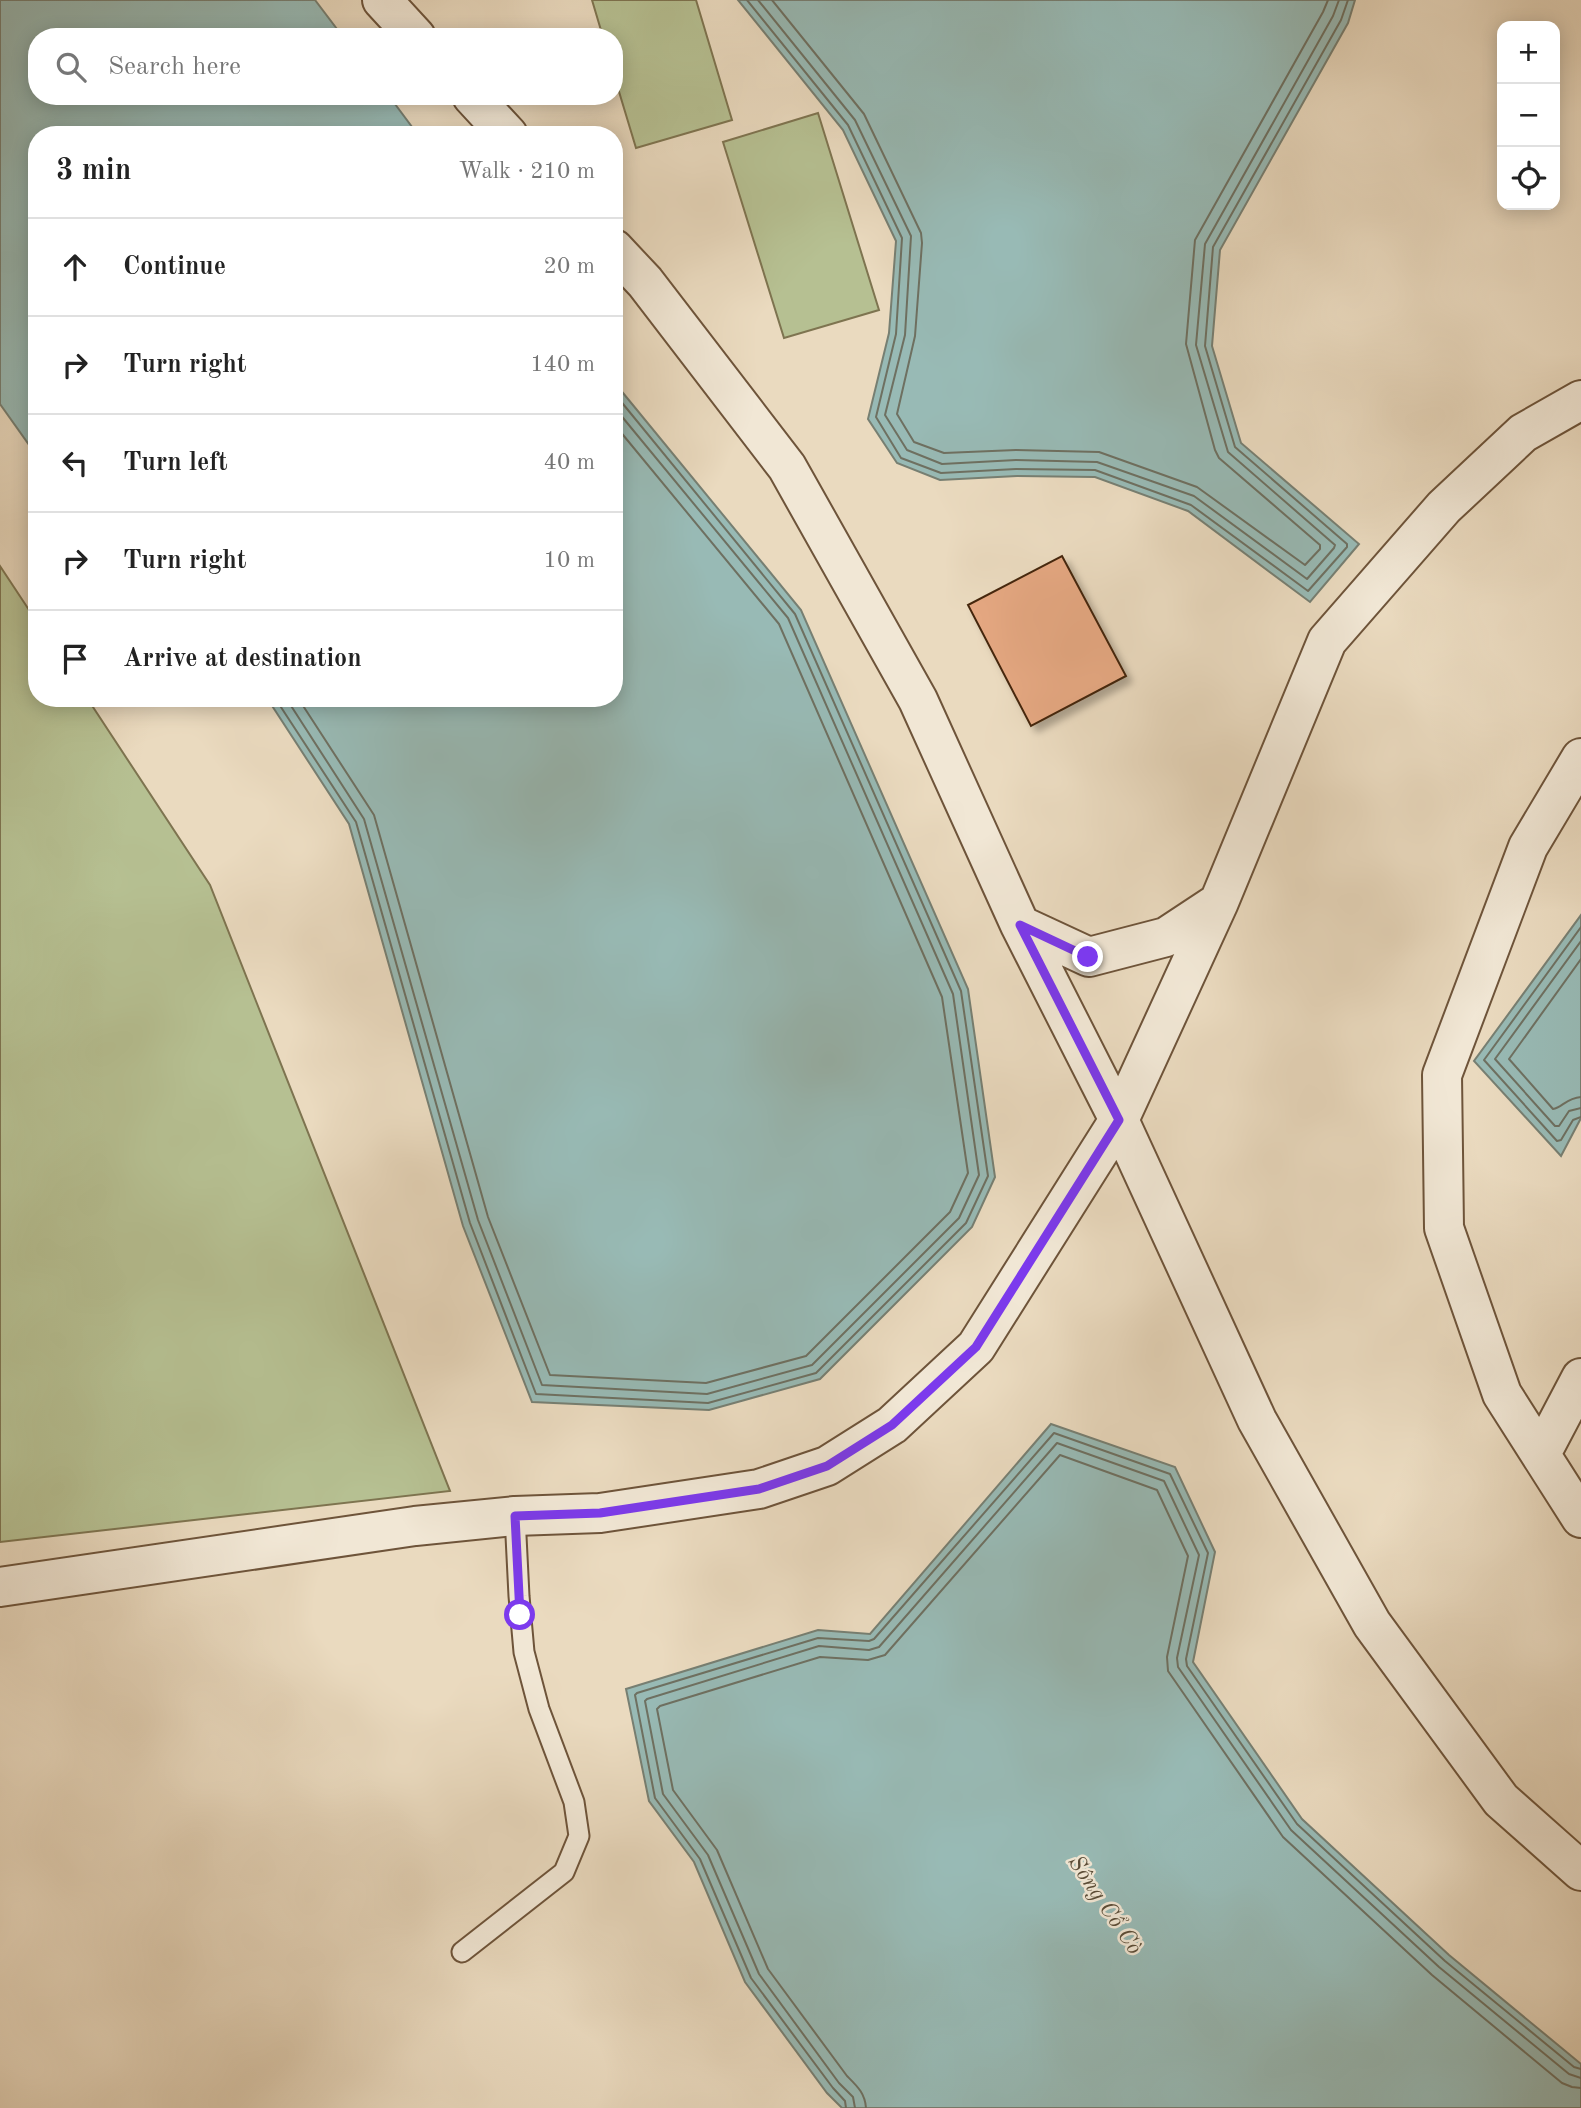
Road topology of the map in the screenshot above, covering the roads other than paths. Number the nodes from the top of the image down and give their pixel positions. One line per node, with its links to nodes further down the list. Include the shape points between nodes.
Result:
1 (382, 0): 2 (street)
2 (408, 28)
3 (480, 105): 4 (street)
4 (500, 126)
5 (623, 259): 9 (street, via 787,467 918,700)
6 (1581, 400): 8 (street, via 1523,433 1444,507 1327,641)
7 (1581, 758): 12 (street, via 1528,847 1442,1075 1444,1228 1502,1394)
8 (1219, 902): 9 (street, via 1166,937 1088,957); 10 (street)
9 (1020, 925): 10 (street)
10 (1119, 1120): 13 (street, via 976,1347 892,1425 827,1466 759,1489 600,1513); 16 (street, via 1258,1420 1372,1624 1501,1800)
11 (1581, 1378): 12 (street)
12 (1541, 1454): 14 (street)
13 (515, 1516): 15 (street, via 415,1526); 17 (lane, via 524,1652 539,1709 574,1802 579,1836 564,1872)
14 (1581, 1518)
15 (0, 1587)
16 (1581, 1871)
17 (462, 1952)

